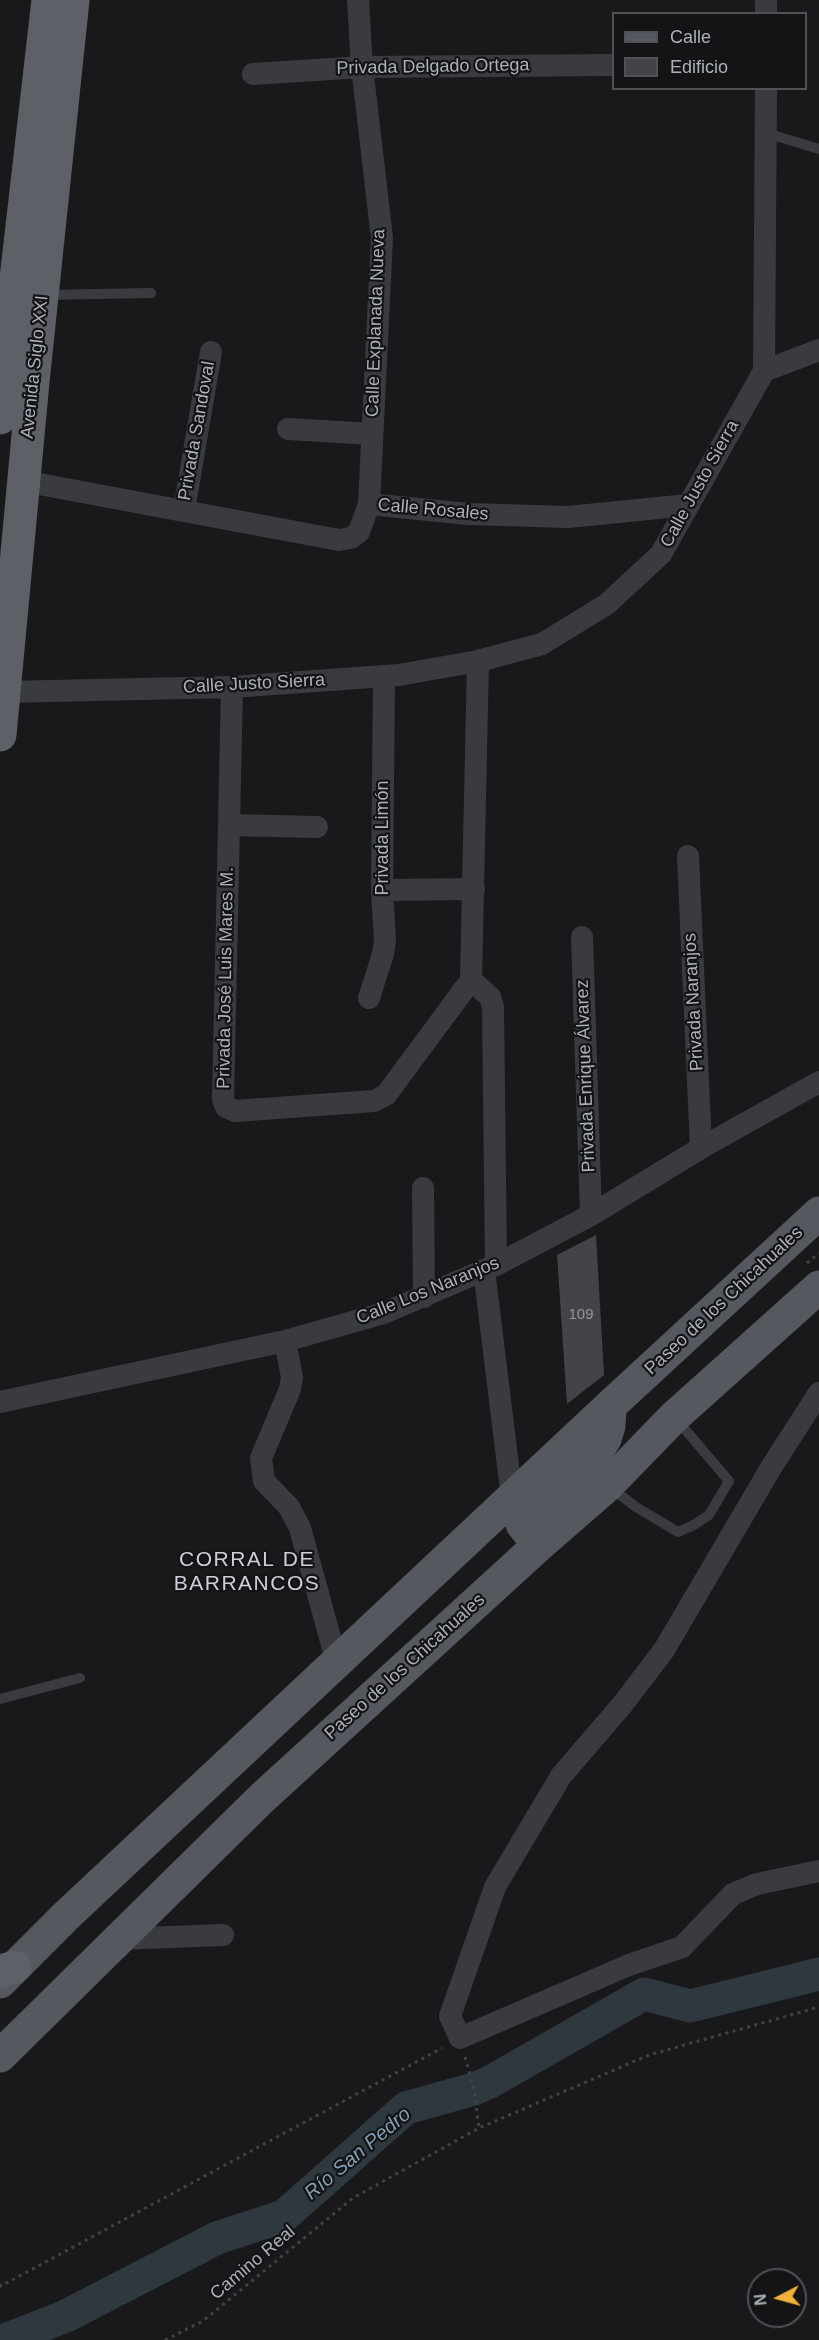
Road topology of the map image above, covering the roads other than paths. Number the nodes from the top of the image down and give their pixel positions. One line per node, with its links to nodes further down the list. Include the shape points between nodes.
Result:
1 (48, 0): 15 (highway, Avenida Siglo XXI)
2 (73, 0): 11 (highway, Avenida Siglo XXI)
3 (358, 0): 5 (street, Calle Explanada Nueva)
4 (612, 65): 5 (street, Privada Delgado Ortega)
5 (362, 67): 6 (street, Privada Delgado Ortega); 18 (street, Calle Explanada Nueva, via 382,238)
6 (254, 74)
7 (766, 90): 8 (street, Calle Justo Sierra)
8 (766, 133): 9 (lane); 14 (street, Calle Justo Sierra)
9 (819, 149)
10 (151, 292): 11 (lane)
11 (42, 295): 15 (highway, Avenida Siglo XXI)
12 (819, 350): 14 (street)
13 (211, 352): 22 (street, Privada Sandoval)
14 (764, 371): 21 (street, Calle Justo Sierra)
15 (12, 375): 16 (highway, Avenida Siglo XXI); 19 (highway, Avenida Siglo XXI)
16 (0, 418)
17 (288, 429): 18 (street)
18 (372, 434): 20 (street, Calle Explanada Nueva)
19 (23, 481): 22 (street, Calle Rosales); 26 (highway, Avenida Siglo XXI)
20 (369, 504): 21 (street, Calle Rosales, via 468,514 568,517); 22 (street, Calle Rosales, via 358,532 339,540)
21 (688, 505): 23 (street, Calle Justo Sierra, via 661,554 607,604 542,644)
22 (184, 510)
23 (478, 661): 24 (street, Calle Justo Sierra); 31 (street)
24 (384, 676): 25 (street, Calle Justo Sierra); 32 (street, Privada Limón)
25 (232, 687): 26 (street, Calle Justo Sierra); 28 (street, Privada José Luis Mares M.)
26 (4, 692): 27 (highway, Avenida Siglo XXI)
27 (0, 735)
28 (229, 825): 29 (street); 34 (street, Privada José Luis Mares M., via 223,1099 226,1107 235,1111 362,1102 386,1095)
29 (316, 827)
30 (688, 856): 37 (street, Privada Naranjos)
31 (474, 889): 32 (street); 34 (street)
32 (382, 890): 35 (street, Privada Limón, via 384,947)
33 (582, 937): 40 (street, Privada Enrique Álvarez)
34 (471, 980): 41 (street, via 490,997 493,1007)
35 (369, 998)
36 (819, 1082): 37 (street, Calle Los Naranjos)
37 (701, 1148): 40 (street, Calle Los Naranjos)
38 (423, 1188): 43 (street)
39 (819, 1213): 47 (main road, Paseo de los Chicahuales)
40 (591, 1215): 41 (street, Calle Los Naranjos)
41 (490, 1268): 43 (street, Calle Los Naranjos); 50 (street)
42 (819, 1287): 48 (main road, Paseo de los Chicahuales)
43 (424, 1297): 44 (street, Calle Los Naranjos, via 384,1313)
44 (285, 1341): 46 (street, Calle Los Naranjos); 52 (street, via 292,1377 261,1458 264,1481 289,1507 300,1528)
45 (819, 1393): 55 (street, via 664,1650 561,1776 495,1887 450,2016 460,2038 629,1965 682,1947 733,1894 757,1884)
46 (0, 1402)
47 (610, 1405): 50 (main road, Paseo de los Chicahuales); 51 (main road, via 609,1426 598,1449 522,1519)
48 (674, 1418): 49 (main road, Paseo de los Chicahuales); 49 (lane, via 729,1481 709,1515 678,1532)
49 (608, 1485): 51 (main road, Paseo de los Chicahuales)
50 (512, 1498): 52 (main road, Paseo de los Chicahuales)
51 (538, 1545): 57 (main road, Paseo de los Chicahuales, via 262,1798)
52 (337, 1663): 58 (main road, Paseo de los Chicahuales)
53 (81, 1678): 54 (lane)
54 (0, 1699)
55 (819, 1871)
56 (223, 1935): 57 (street)
57 (117, 1939): 59 (main road, Paseo de los Chicahuales)
58 (5, 1973)
59 (0, 2056)

